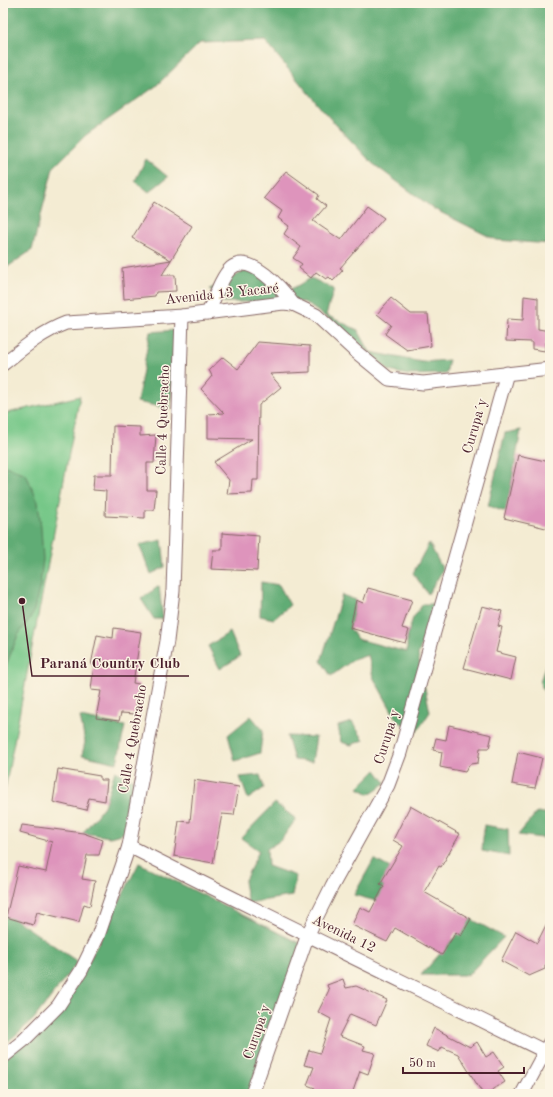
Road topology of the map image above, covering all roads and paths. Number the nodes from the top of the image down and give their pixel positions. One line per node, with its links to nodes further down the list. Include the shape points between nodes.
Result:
1 (293, 304): 2 (street, Avenida 13 Yacaré); 2 (street, via 284,292 258,270 241,264 225,276); 6 (street, Avenida 13 Yacaré, via 316,315 389,379 423,383)
2 (208, 312): 3 (street, Avenida 13 Yacaré)
3 (182, 316): 4 (street, Avenida 13 Yacaré, via 66,323 54,327); 7 (street, Calle 4 Quebracho, via 173,591 167,641)
4 (3, 364)
5 (550, 369): 6 (street, Avenida 13 Yacaré)
6 (507, 373): 8 (street, Curupa´y, via 400,753 388,785)
7 (129, 846): 8 (street, Avenida 12); 10 (street, Calle 4 Quebracho, via 98,936 81,971 58,1006)
8 (308, 934): 9 (street, Avenida 12); 11 (street, Curupa´y)
9 (547, 1046): 12 (street)
10 (3, 1057)
11 (252, 1094)
12 (522, 1094)

